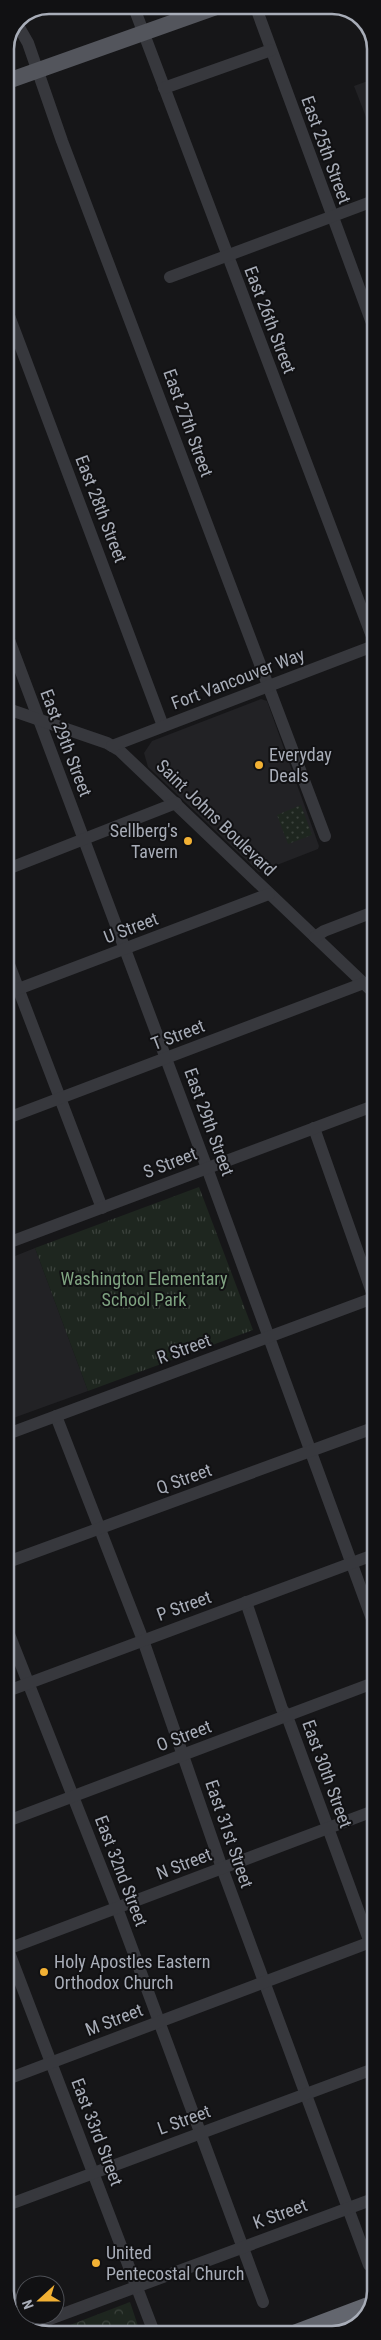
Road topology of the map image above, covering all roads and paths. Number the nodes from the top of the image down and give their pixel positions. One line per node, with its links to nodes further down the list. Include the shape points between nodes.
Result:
1 (136, 14): 5 (street, East 26th Street)
2 (198, 14): 5 (main road)
3 (257, 14): 6 (street, East 25th Street)
4 (20, 29): 7 (street, East 27th Street)
5 (144, 34): 7 (main road); 9 (street, East 26th Street)
6 (271, 50): 9 (street); 11 (street, East 25th Street)
7 (38, 70): 8 (main road); 19 (street, East 27th Street)
8 (14, 79)
9 (164, 88): 12 (street, East 26th Street)
10 (367, 203): 11 (street)
11 (332, 217): 12 (street); 14 (street, East 25th Street)
12 (226, 255): 13 (street); 16 (street, East 26th Street)
13 (170, 277)
14 (367, 310)
15 (14, 344): 22 (street, East 28th Street)
16 (367, 623)
17 (367, 649): 19 (street, Fort Vancouver Way)
18 (14, 653): 21 (street, East 29th Street)
19 (268, 686): 22 (street, Fort Vancouver Way); 25 (street, East 27th Street)
20 (14, 711): 21 (street, Saint Johns Boulevard)
21 (39, 720): 23 (street, Saint Johns Boulevard); 26 (street, East 29th Street)
22 (163, 726): 23 (street, Fort Vancouver Way)
23 (112, 746): 24 (street, Saint Johns Boulevard, via 126,755)
24 (176, 803): 26 (street, via 94,834); 28 (street, Saint Johns Boulevard)
25 (325, 836)
26 (84, 841): 27 (street); 31 (street, East 29th Street)
27 (14, 867)
28 (269, 894): 30 (street, Saint Johns Boulevard); 31 (street, U Street)
29 (367, 914): 30 (street, via 324,930)
30 (315, 937): 33 (street, Saint Johns Boulevard)
31 (125, 949): 35 (street, U Street); 37 (street, East 29th Street)
32 (14, 978): 35 (street)
33 (364, 984): 34 (street, Saint Johns Boulevard); 37 (street, T Street)
34 (367, 987)
35 (18, 989): 36 (street, U Street); 38 (street)
36 (14, 991)
37 (166, 1058): 38 (street, T Street); 42 (street, East 29th Street)
38 (60, 1098): 40 (street, T Street); 43 (street)
39 (367, 1108): 41 (street, S Street)
40 (14, 1116)
41 (314, 1128): 42 (street, S Street); 45 (street)
42 (207, 1168): 43 (street, S Street); 47 (street, East 29th Street)
43 (102, 1208): 44 (street, S Street)
44 (14, 1241)
45 (367, 1276)
46 (367, 1301): 47 (street, R Street)
47 (269, 1337): 48 (street, R Street); 51 (street, East 29th Street)
48 (56, 1416): 50 (street, R Street); 52 (street, East 31st Street)
49 (367, 1430): 51 (street, Q Street)
50 (14, 1432)
51 (310, 1451): 52 (street, Q Street); 55 (street, East 29th Street)
52 (100, 1528): 54 (street, Q Street); 58 (street, East 31st Street)
53 (367, 1557): 55 (street, P Street)
54 (14, 1560)
55 (351, 1563): 56 (street, P Street); 57 (street, East 29th Street)
56 (246, 1602): 58 (street, P Street); 63 (street, East 30th Street)
57 (367, 1606)
58 (143, 1640): 60 (street, P Street); 64 (street, East 31st Street)
59 (14, 1646): 60 (street, East 32nd Street)
60 (29, 1683): 62 (street, P Street); 65 (street, East 32nd Street)
61 (367, 1685): 63 (street, O Street)
62 (14, 1689)
63 (287, 1716): 64 (street, O Street); 68 (street, East 30th Street)
64 (184, 1755): 65 (street, O Street); 69 (street, East 31st Street)
65 (74, 1796): 67 (street, O Street); 70 (street, East 32nd Street)
66 (367, 1813): 68 (street, N Street)
67 (14, 1819)
68 (328, 1828): 69 (street, N Street); 71 (street, East 30th Street)
69 (222, 1868): 70 (street, N Street); 75 (street, East 31st Street)
70 (117, 1908): 73 (street, N Street); 76 (street, East 32nd Street)
71 (367, 1926)
72 (367, 1943): 75 (street, M Street)
73 (14, 1944)
74 (14, 1967): 77 (street, East 33rd Street)
75 (264, 1982): 76 (street, M Street); 80 (street, East 31st Street)
76 (159, 2022): 77 (street, M Street); 81 (street, East 32nd Street)
77 (52, 2063): 79 (street, M Street); 82 (street, East 33rd Street)
78 (367, 2071): 80 (street, L Street)
79 (14, 2077)
80 (305, 2094): 81 (street, L Street); 85 (street, East 31st Street)
81 (200, 2133): 82 (street, L Street); 86 (street, East 32nd Street)
82 (93, 2172): 84 (street, L Street); 88 (street, East 33rd Street)
83 (367, 2201): 85 (street, K Street)
84 (14, 2203)
85 (347, 2208): 86 (street, K Street); 87 (street, East 31st Street)
86 (242, 2247): 88 (street, K Street); 89 (street, East 32nd Street)
87 (367, 2260)
88 (137, 2286): 91 (street, K Street); 92 (street, East 33rd Street)
89 (262, 2302)
90 (363, 2309): 93 (highway)
91 (36, 2324)
92 (152, 2326)
93 (317, 2326)

